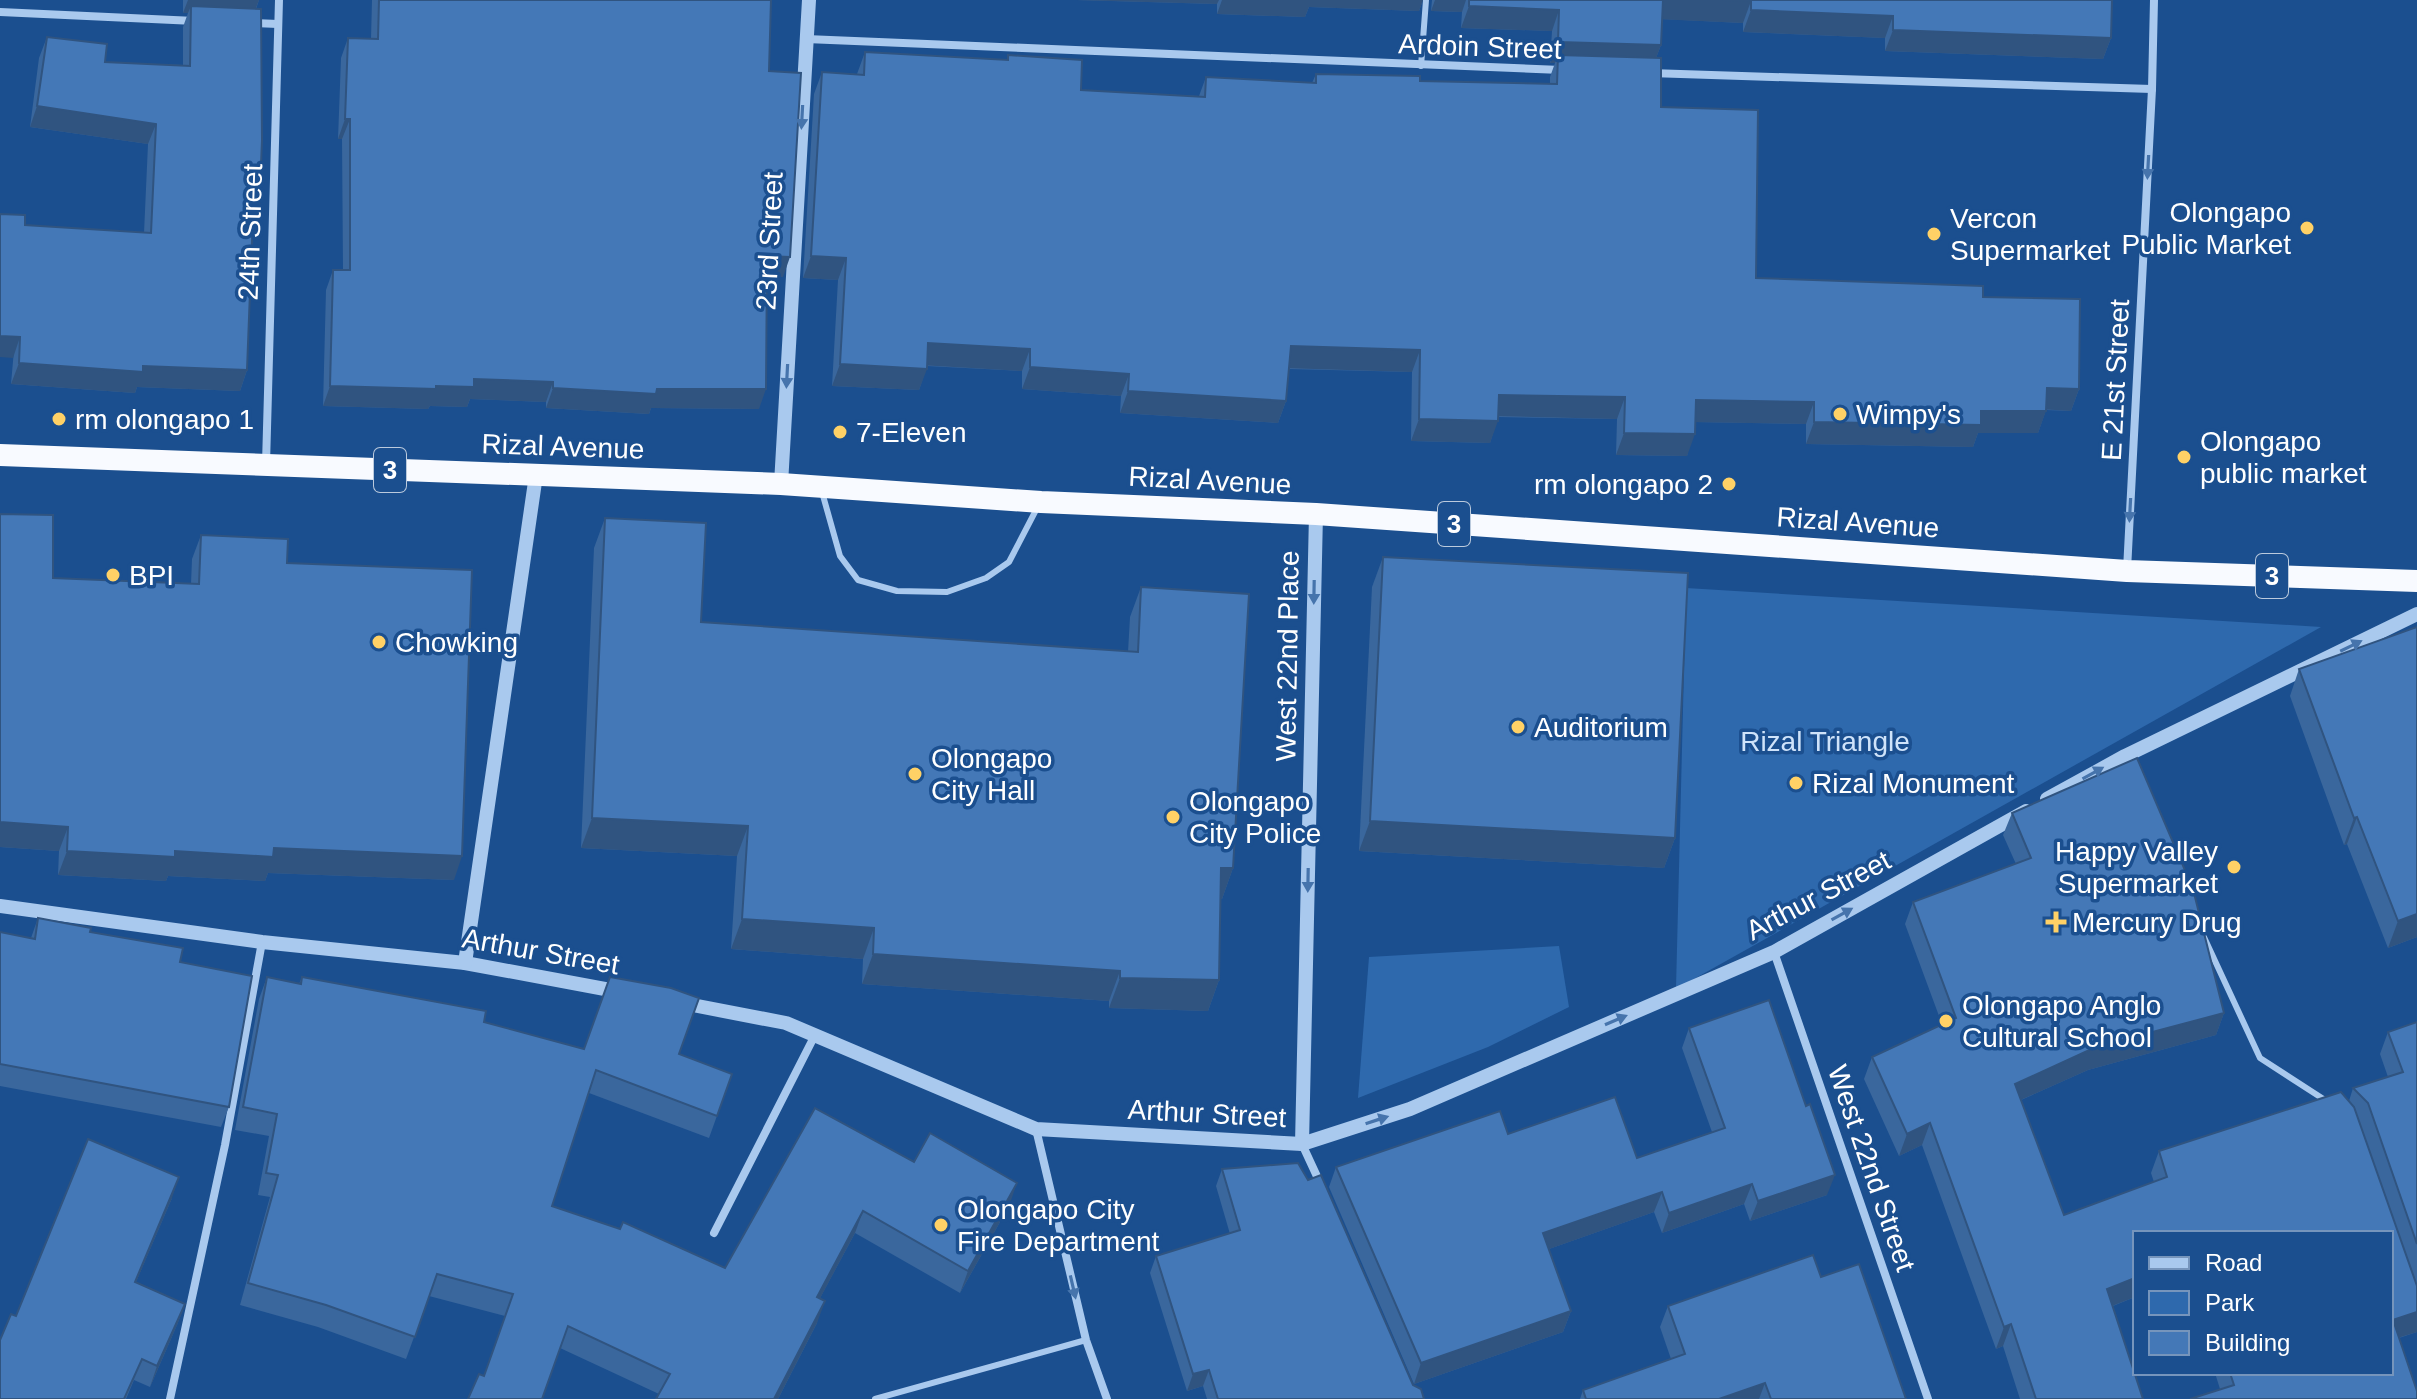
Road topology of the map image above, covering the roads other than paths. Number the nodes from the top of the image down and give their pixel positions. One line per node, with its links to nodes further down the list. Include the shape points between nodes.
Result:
1 (279, 0): 8 (street, 24th Street)
2 (809, 0): 9 (street, 23rd Street)
3 (1426, 0): 10 (lane)
4 (2154, 0): 13 (street, E 21st Street)
5 (0, 12): 6 (street)
6 (201, 21)
7 (247, 23): 8 (street)
8 (278, 24): 15 (street, 24th Street)
9 (806, 39): 10 (street, Ardoin Street); 17 (street, 23rd Street, one-way to 17)
10 (1421, 66): 11 (street, Ardoin Street)
11 (1564, 70)
12 (1644, 73): 13 (street)
13 (2152, 89): 21 (street, E 21st Street, one-way to 21)
14 (0, 455): 15 (highway, Rizal Avenue / 3)
15 (266, 465): 16 (highway, Rizal Avenue / 3)
16 (536, 475): 17 (highway, Rizal Avenue / 3); 28 (street)
17 (781, 484): 18 (highway, Rizal Avenue / 3)
18 (821, 487): 19 (highway, Rizal Avenue / 3); 19 (lane, via 840,556 858,580 897,591 947,592 986,578 1009,562)
19 (1041, 502): 20 (highway, Rizal Avenue / 3)
20 (1316, 514): 21 (highway, Rizal Avenue / 3); 34 (street, West 22nd Place, one-way to 34)
21 (2127, 571): 22 (highway, Rizal Avenue / 3)
22 (2417, 581)
23 (2417, 614): 27 (street, Arthur Street, one-way to 23)
24 (0, 906): 26 (street, Arthur Street)
25 (2198, 924): 32 (lane, via 2260,1058)
26 (262, 942): 28 (street, Arthur Street); 38 (street)
27 (1774, 952): 34 (street, Arthur Street, one-way to 27, via 1410,1109); 41 (street, West 22nd Street)
28 (465, 963): 29 (street, Arthur Street)
29 (633, 994)
30 (664, 1000): 31 (street, Arthur Street, via 786,1023)
31 (815, 1034): 33 (street, Arthur Street); 36 (street)
32 (2334, 1108)
33 (1036, 1129): 34 (street, Arthur Street); 37 (street, one-way to 37)
34 (1302, 1144): 35 (street, West 22nd Place)
35 (1327, 1201)
36 (714, 1233)
37 (1086, 1340): 39 (lane); 40 (street)
38 (170, 1399)
39 (875, 1399)
40 (1107, 1399)
41 (1928, 1399)

